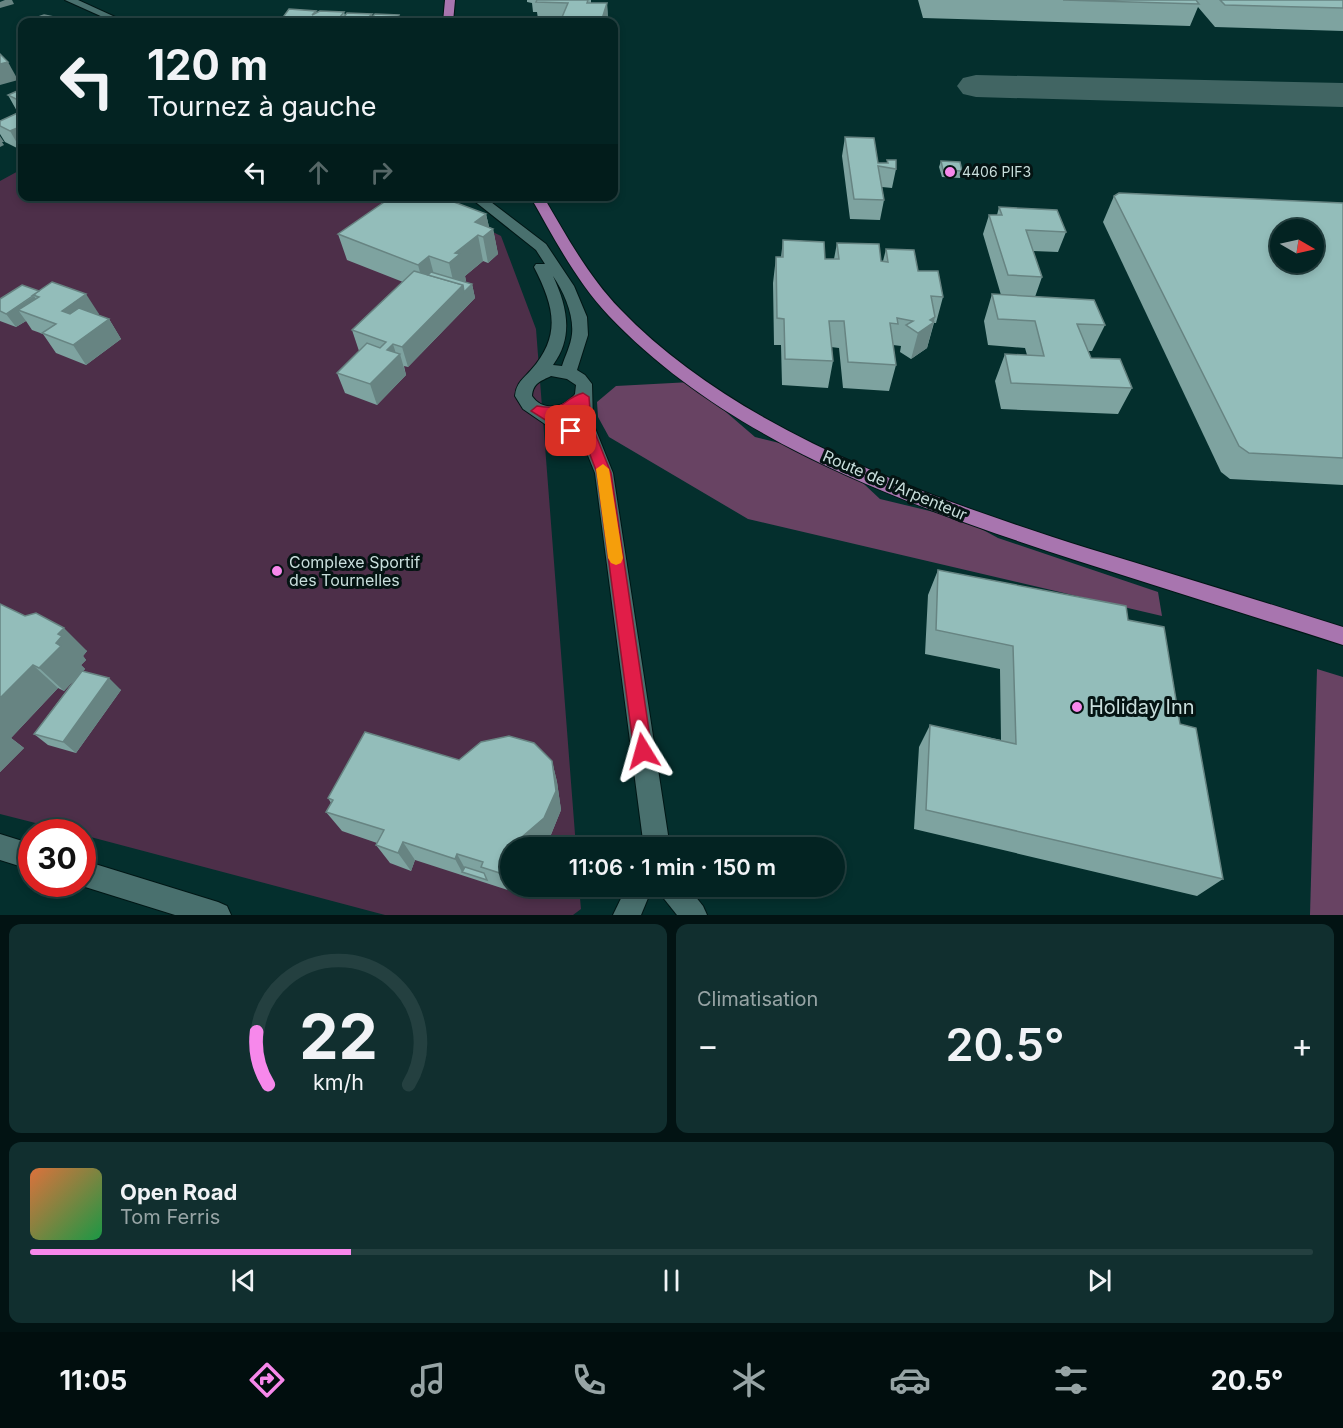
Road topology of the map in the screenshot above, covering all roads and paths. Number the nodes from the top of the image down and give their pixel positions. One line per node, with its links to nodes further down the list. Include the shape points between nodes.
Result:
1 (70, 0): 3 (street)
2 (450, 0): 4 (main road)
3 (112, 18)
4 (448, 18)
5 (481, 201): 7 (street)
6 (539, 201): 13 (main road, Route de l'Arpenteur, via 576,263 616,313 661,354 778,432 855,471 974,519)
7 (489, 207): 8 (street, via 541,247 567,286 579,317 580,335); 9 (street, via 533,252 552,287 560,322 556,348)
8 (568, 372): 9 (street, via 549,370); 10 (street, via 582,381)
9 (537, 374): 11 (street, via 522,392 524,400)
10 (583, 397): 11 (street, via 567,410); 12 (street, via 584,423)
11 (537, 411): 12 (street)
12 (595, 449): 14 (street, via 604,473)
13 (1343, 636)
14 (654, 837)
15 (0, 847): 16 (street)
16 (18, 852)
17 (96, 877): 20 (street)
18 (636, 897): 21 (street)
19 (679, 897): 22 (street)
20 (218, 915)
21 (626, 915)
22 (694, 915)

